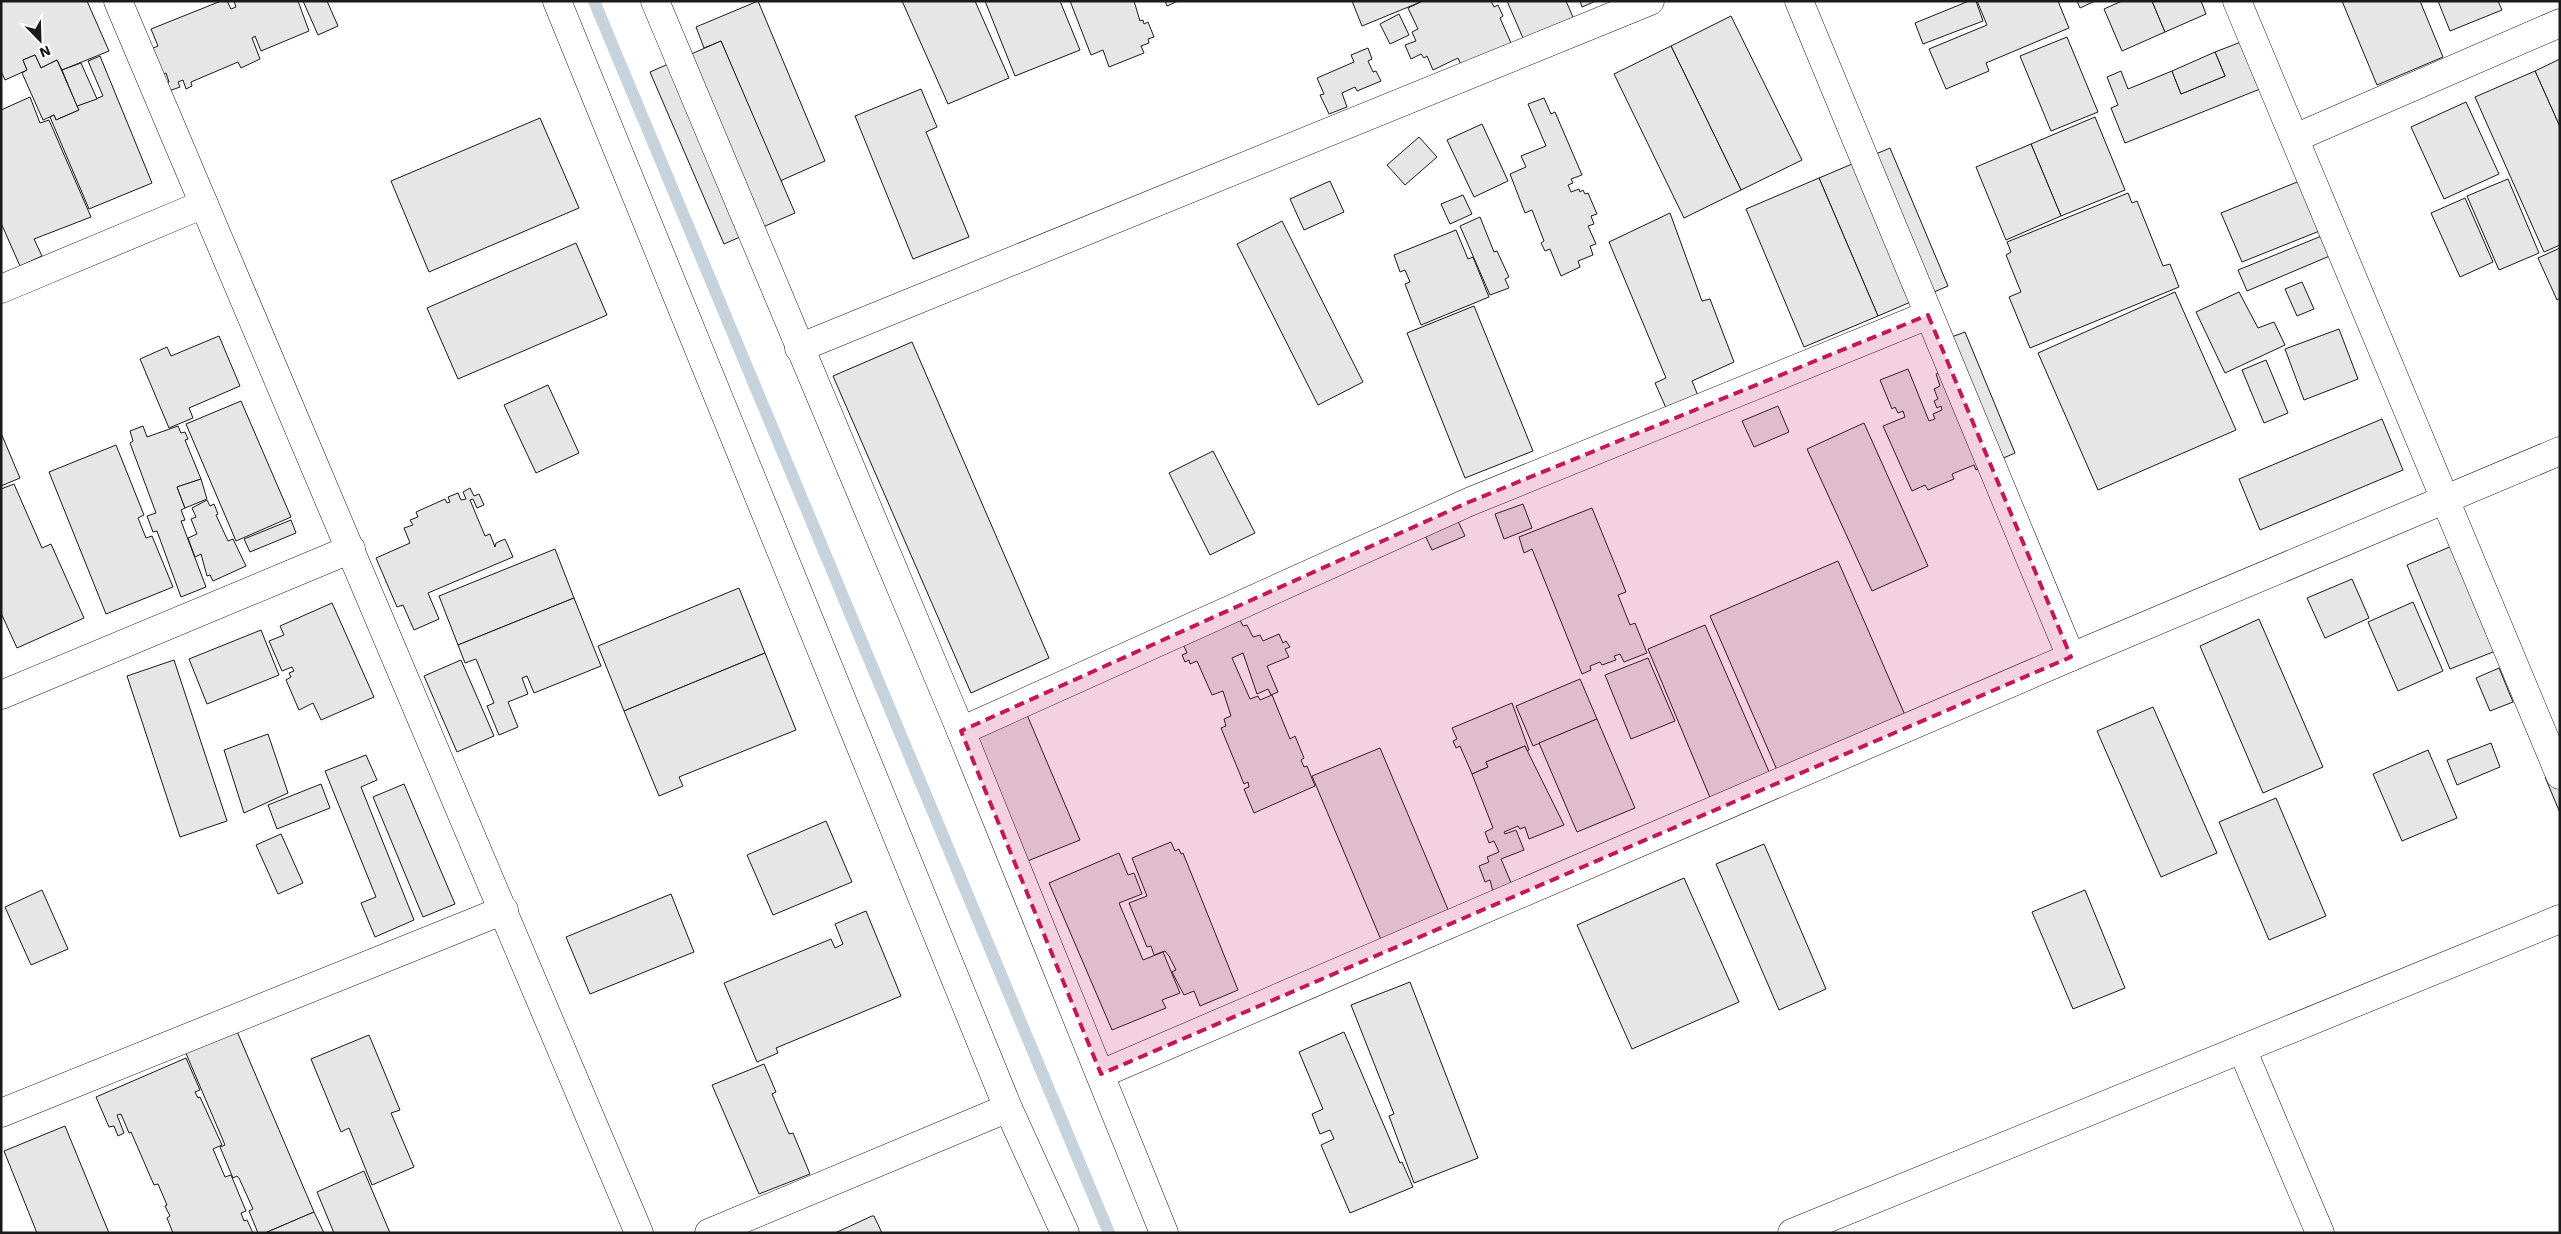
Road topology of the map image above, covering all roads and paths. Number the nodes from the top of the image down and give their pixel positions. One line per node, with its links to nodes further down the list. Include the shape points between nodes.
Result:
1 (118, 1): 9 (street)
2 (557, 1): 24 (street)
3 (655, 1): 12 (street)
4 (1650, 1): 12 (street)
5 (1799, 1): 11 (street)
6 (2237, 1): 8 (street)
7 (2560, 23): 8 (street)
8 (2295, 138): 14 (street)
9 (204, 204): 10 (street); 15 (street)
10 (1, 289)
11 (1928, 315): 16 (street); 18 (street, via 1469,502)
12 (799, 348): 18 (street)
13 (2560, 451): 14 (street)
14 (2445, 499): 16 (street); 19 (street)
15 (351, 549): 17 (street); 20 (street)
16 (2071, 657): 23 (street)
17 (1, 695)
18 (961, 731): 23 (street)
19 (2560, 775)
20 (504, 910): 25 (street); 26 (street)
21 (2560, 919): 22 (street)
22 (2242, 1049): 30 (street); 31 (street)
23 (1102, 1074): 29 (street)
24 (1008, 1108): 27 (street); 28 (street)
25 (1, 1113)
26 (640, 1233)
27 (709, 1233)
28 (1065, 1233)
29 (1164, 1233)
30 (1792, 1233)
31 (2320, 1233)

